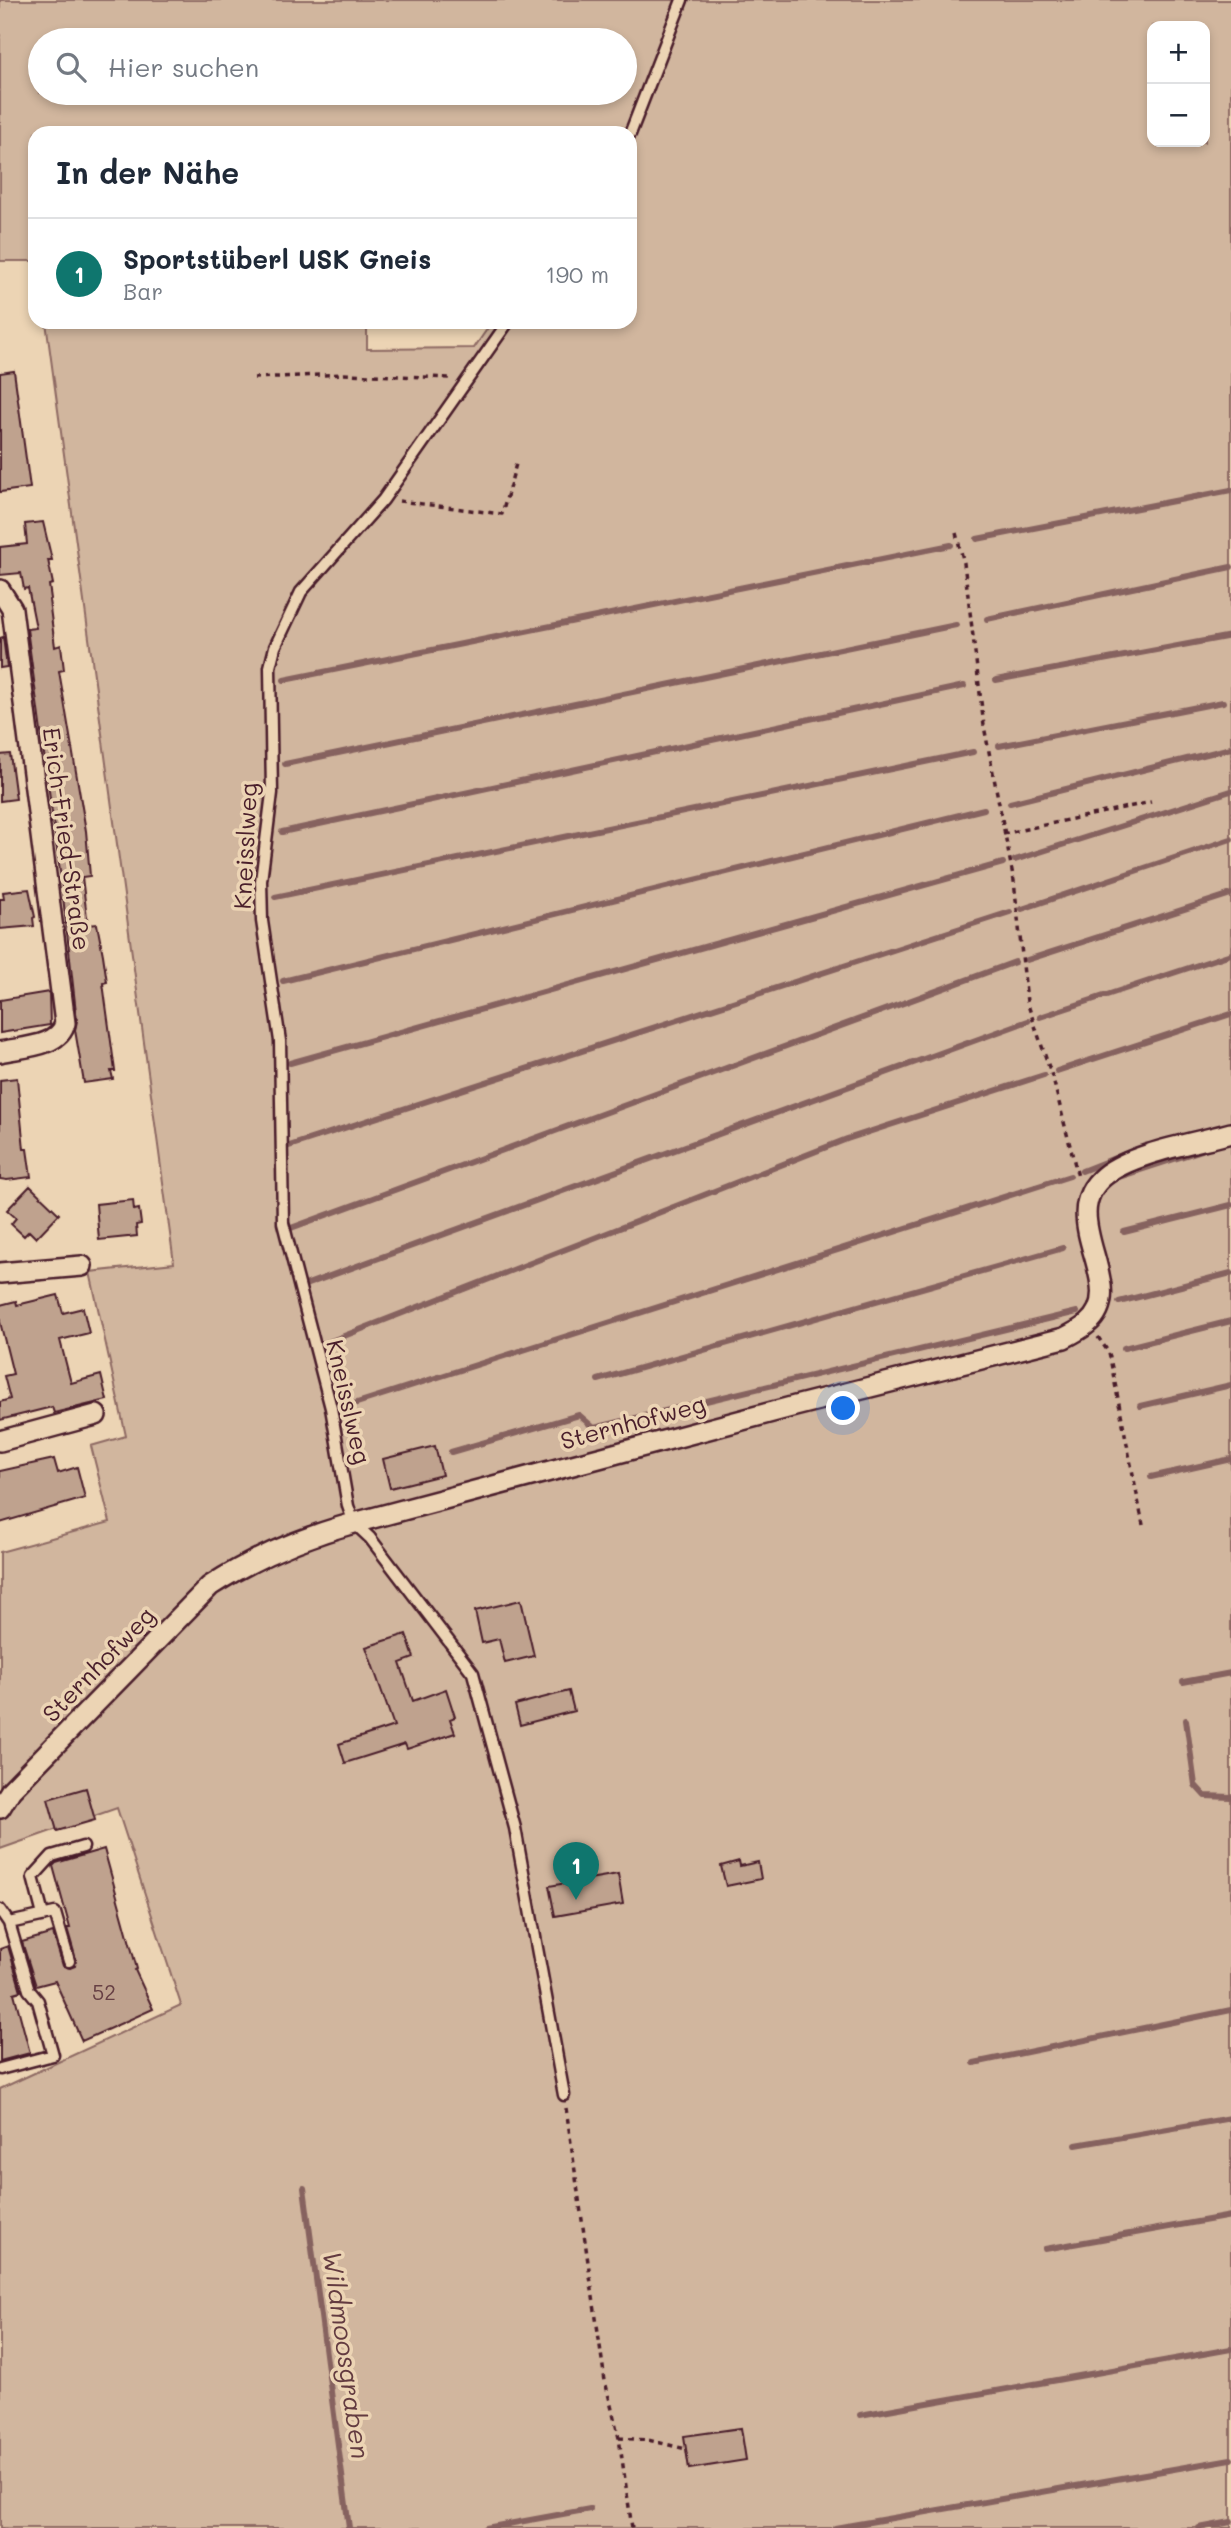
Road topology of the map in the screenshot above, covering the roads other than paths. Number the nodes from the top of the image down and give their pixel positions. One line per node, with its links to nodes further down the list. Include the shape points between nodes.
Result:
1 (682, 0): 2 (lane)
2 (633, 126)
3 (503, 329): 11 (lane, Kneisslweg, via 383,500 301,592 275,647 269,690 272,793 261,881 262,921 280,1041 284,1223)
4 (0, 590): 5 (street, Erich-Fried-Straße, via 12,609 65,1023 55,1039)
5 (0, 1052)
6 (1231, 1133): 11 (street, Sternhofweg, via 1129,1162 1105,1175 1088,1194 1085,1222 1099,1270 1100,1301 1089,1323 1054,1341)
7 (82, 1266): 8 (street)
8 (0, 1273)
9 (96, 1416): 10 (street)
10 (0, 1441)
11 (355, 1523): 12 (street, Sternhofweg, via 243,1564 210,1586 11,1790); 19 (lane, via 473,1673 515,1828)
12 (0, 1808)
13 (83, 1847): 15 (lane, via 52,1856 33,1877)
14 (0, 1910): 16 (lane)
15 (43, 1915): 16 (lane); 17 (lane, via 55,1913)
16 (9, 1923): 18 (lane, via 53,2054)
17 (69, 1961)
18 (0, 2069)
19 (564, 2095)

